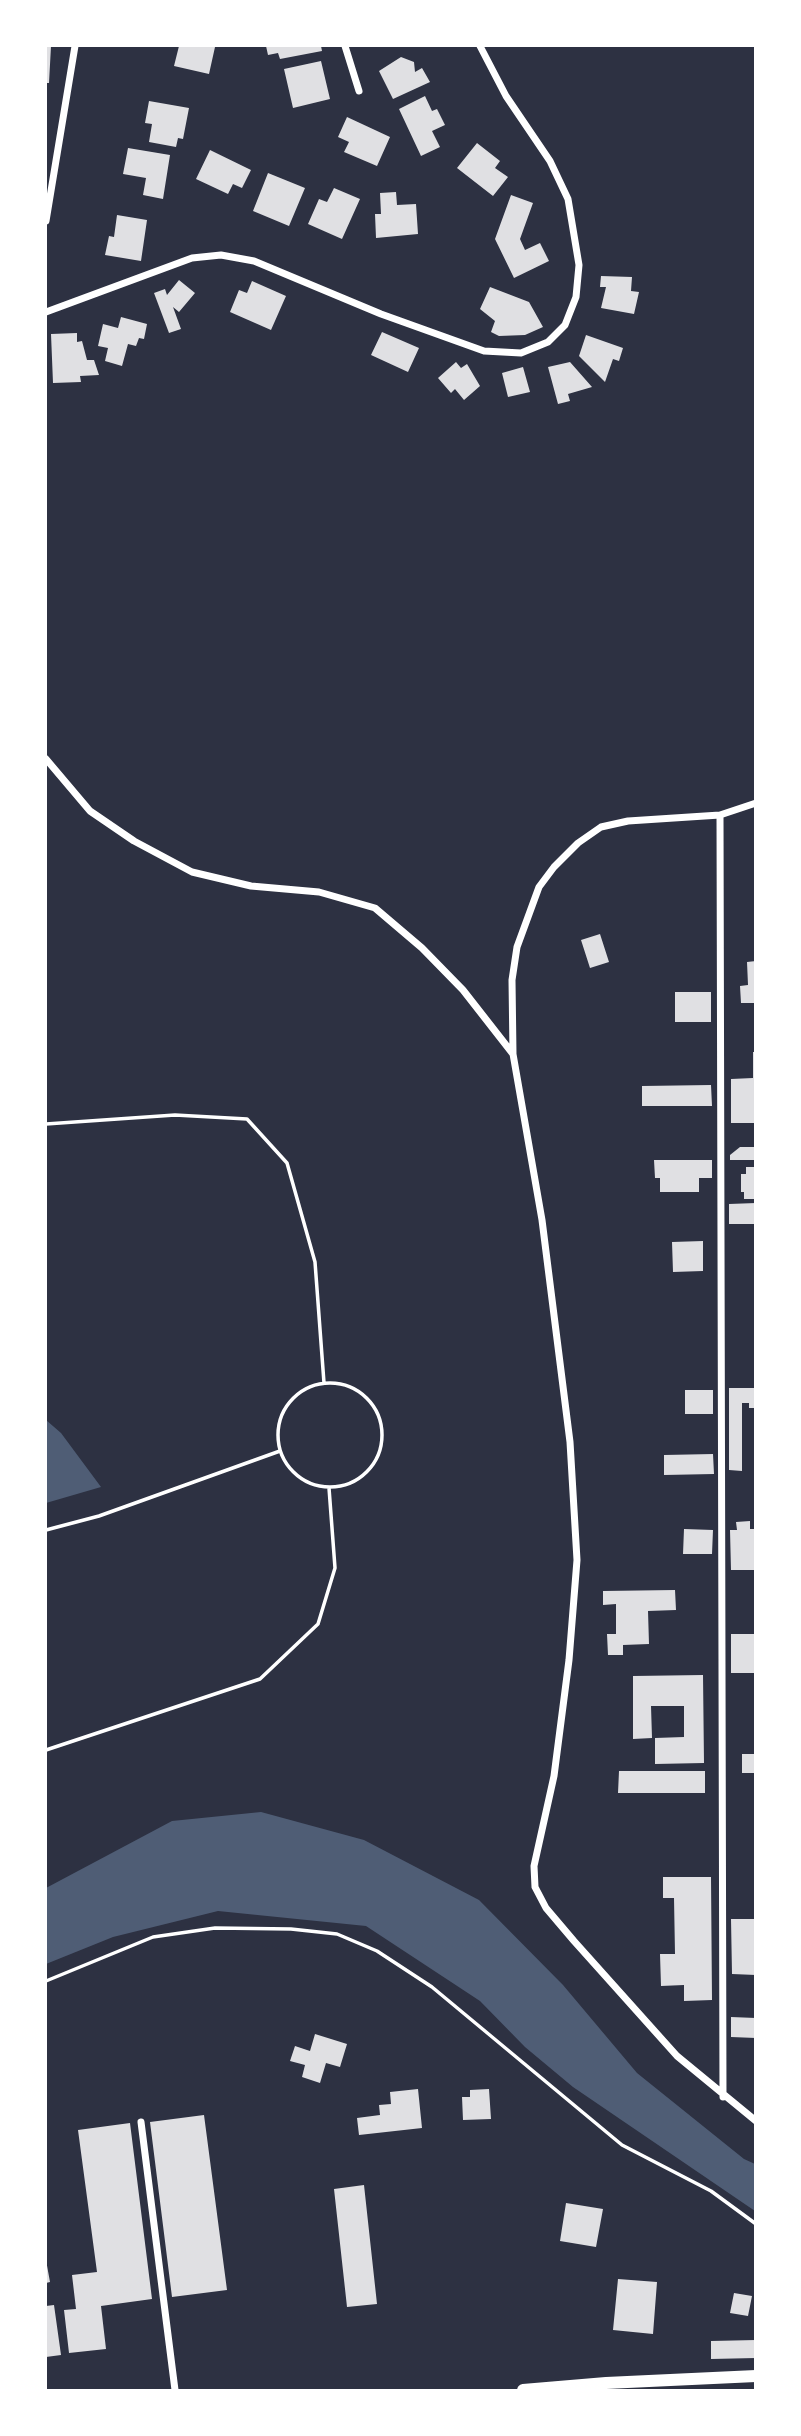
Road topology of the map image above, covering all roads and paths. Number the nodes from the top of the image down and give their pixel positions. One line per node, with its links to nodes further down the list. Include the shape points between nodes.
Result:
1 (75, 46): 5 (street)
2 (345, 46): 4 (street)
3 (480, 46): 6 (street, via 568,199 579,265 576,297 565,326 548,342 521,353 484,351 254,261 221,255 192,258)
4 (359, 91)
5 (46, 220)
6 (46, 312)
7 (46, 759): 10 (street, via 90,811 192,872 251,886 319,892 375,908 455,982)
8 (755, 803): 9 (street)
9 (720, 815): 10 (street, via 601,827 554,867 539,887 517,947 512,980); 18 (street)
10 (513, 1054): 18 (street, via 544,1234 570,1442 577,1560 569,1660 554,1776 534,1866 535,1887 573,1941 677,2056)
11 (46, 1124): 12 (path, via 175,1115 247,1119 287,1163 315,1262)
12 (324, 1383): 13 (path, via 306,1389 282,1415); 14 (path, via 359,1391 372,1404 383,1436 372,1467 360,1479)
13 (280, 1451): 14 (path, via 298,1477); 15 (path, via 99,1516)
14 (329, 1488): 16 (path, via 335,1568 318,1624 260,1679)
15 (46, 1530)
16 (46, 1750)
17 (46, 1981): 21 (path, via 153,1937 215,1928 337,1934 377,1951 432,1987 622,2146 711,2191)
18 (723, 2097): 19 (street)
19 (755, 2121)
20 (141, 2122): 24 (street)
21 (755, 2224)
22 (755, 2376): 23 (street)
23 (605, 2387): 25 (street)
24 (175, 2390)
25 (523, 2390)

